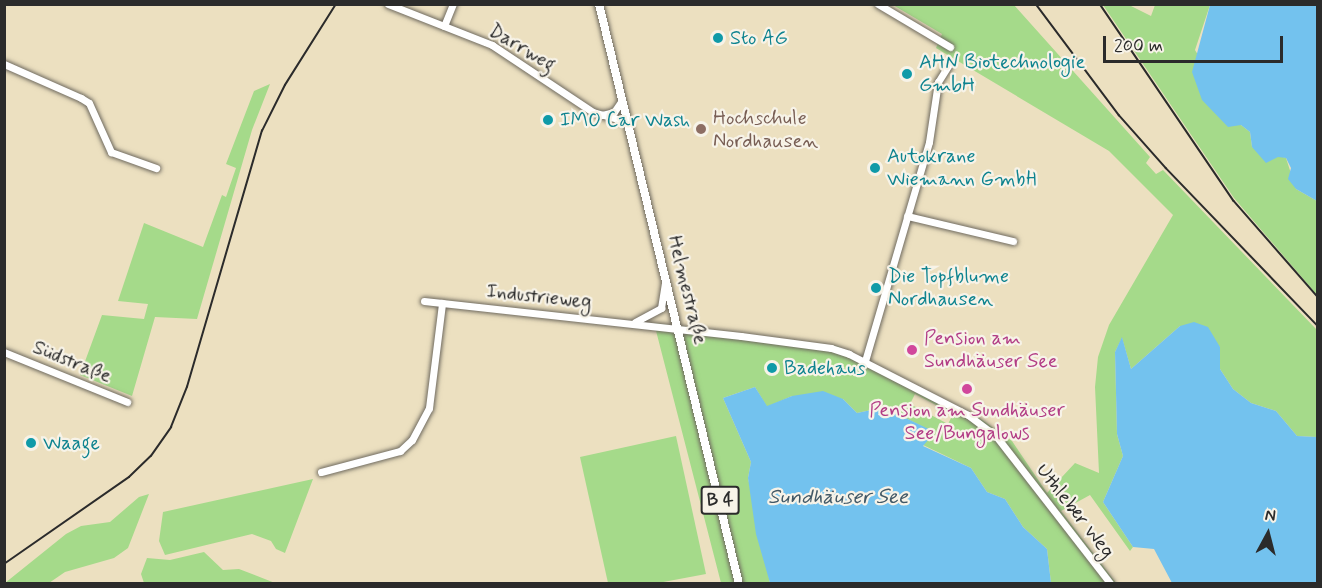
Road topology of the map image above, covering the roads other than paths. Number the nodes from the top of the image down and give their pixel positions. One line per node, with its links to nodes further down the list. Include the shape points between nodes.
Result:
1 (388, 4): 5 (street, Darrweg)
2 (453, 4): 5 (street)
3 (599, 4): 9 (main road, Helmestraße / B 4)
4 (878, 4): 6 (street)
5 (444, 26): 10 (street, Darrweg, via 492,45)
6 (950, 47)
7 (4, 64): 12 (street, via 89,103 111,152)
8 (948, 66): 13 (street, via 938,82 929,142)
9 (622, 99): 10 (street, via 614,112); 11 (main road, Helmestraße / B 4)
10 (600, 116): 11 (street, Darrweg)
11 (628, 122): 15 (main road, Helmestraße / B 4)
12 (156, 168)
13 (907, 216): 14 (street); 21 (street)
14 (1013, 241)
15 (666, 278): 18 (street, via 661,308); 19 (main road, Helmestraße / B 4)
16 (424, 301): 17 (street, Industrieweg)
17 (442, 303): 18 (street, Industrieweg); 23 (street, via 429,408 412,440 400,451)
18 (632, 324): 19 (street, Industrieweg)
19 (680, 329): 21 (street, Uthleber Weg, via 831,348); 24 (main road, Helmestraße / B 4)
20 (4, 352): 22 (street, Südstraße)
21 (865, 361): 25 (street, Uthleber Weg, via 968,416 996,436)
22 (127, 402)
23 (321, 472)
24 (739, 584)
25 (1111, 584)

